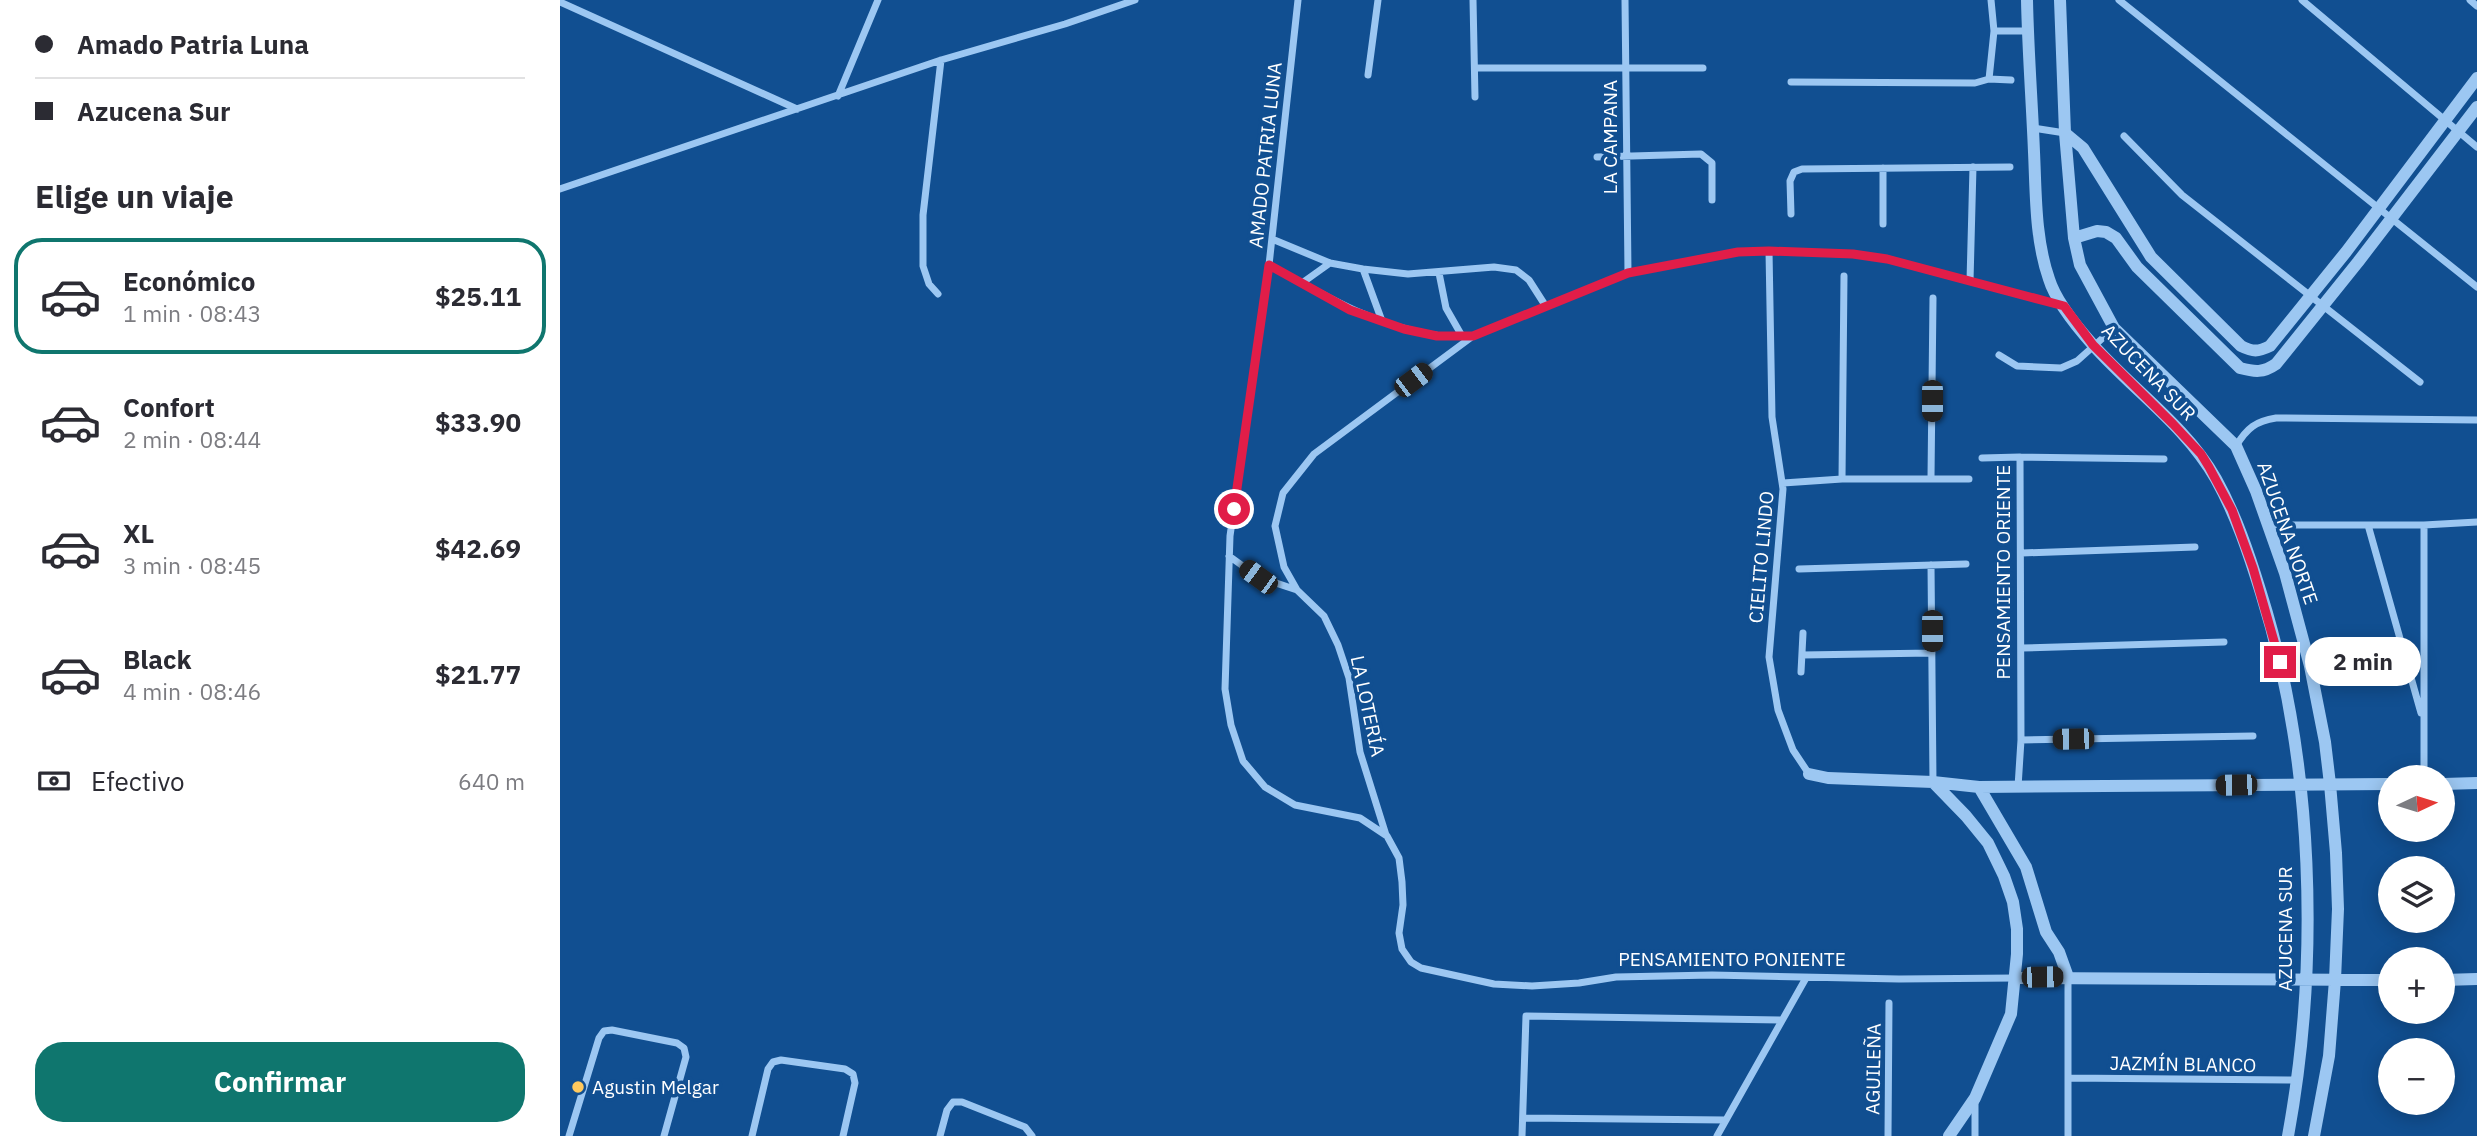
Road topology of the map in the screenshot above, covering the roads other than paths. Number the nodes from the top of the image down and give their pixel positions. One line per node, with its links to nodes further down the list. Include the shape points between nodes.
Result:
1 (878, 0): 26 (street)
2 (1135, 0): 17 (street)
3 (1298, 0): 48 (street, AMADO PATRIA LUNA)
4 (1378, 0): 21 (street)
5 (1473, 0): 18 (street)
6 (1625, 0): 20 (street, LA CAMPANA)
7 (1991, 0): 16 (street)
8 (2027, 0): 15 (street, AZUCENA SUR)
9 (2060, 0): 33 (street, AZUCENA NORTE)
10 (2119, 0): 43 (street)
11 (2302, 0): 30 (street)
12 (2470, 0): 14 (street)
13 (560, 2): 29 (street)
14 (2477, 6)
15 (2028, 31): 16 (street); 31 (street, AZUCENA SUR)
16 (1994, 32): 23 (street)
17 (941, 60): 26 (street); 59 (street, via 923,228 923,266)
18 (1475, 68): 20 (street); 27 (street)
19 (1703, 68): 20 (street)
20 (1625, 69): 36 (street, LA CAMPANA)
21 (1368, 75)
22 (2477, 78): 30 (street)
23 (1989, 79): 24 (street); 25 (street, via 1975,83)
24 (2011, 80)
25 (1791, 82)
26 (838, 96): 29 (street)
27 (1475, 97)
28 (2477, 107): 32 (street)
29 (797, 109): 41 (street)
30 (2445, 121): 32 (street); 43 (street)
31 (2033, 128): 33 (street); 63 (street, AZUCENA SUR, via 2040,240 2049,282)
32 (2458, 131): 35 (street); 45 (street)
33 (2065, 133): 47 (street, AZUCENA NORTE); 60 (street, via 2083,148 2151,257 2241,346 2260,351 2270,346)
34 (2124, 136): 60 (street, via 2182,195)
35 (2477, 147)
36 (1626, 155): 37 (street); 42 (street, via 1701,154 1712,163); 54 (street, LA CAMPANA)
37 (1597, 157)
38 (1973, 167): 39 (street); 40 (street); 56 (street)
39 (2010, 167)
40 (1883, 168): 44 (street, via 1794,172); 46 (street)
41 (560, 189)
42 (1712, 200)
43 (2379, 208): 45 (street); 60 (street)
44 (1791, 214)
45 (2392, 218): 58 (street); 64 (street)
46 (1883, 224)
47 (2074, 238): 64 (street, via 2097,231 2116,238 2137,267 2240,368 2255,372 2276,364); 66 (street, AZUCENA NORTE, via 2080,265)
48 (1272, 239): 50 (street); 51 (street, AMADO PATRIA LUNA)
49 (1769, 251): 54 (street, LA LOTERÍA, via 1738,252); 56 (street, LA LOTERÍA, via 1876,257); 80 (street, CIELITO LINDO, via 1772,417)
50 (1330, 263): 52 (street); 57 (street)
51 (1269, 265): 57 (street); 87 (street, AMADO PATRIA LUNA)
52 (1363, 269): 53 (street); 65 (street)
53 (1439, 272): 62 (street, via 1494,267 1516,270 1529,280); 67 (street, via 1446,308)
54 (1628, 273): 62 (street, LA LOTERÍA)
55 (1844, 276): 78 (street)
56 (1970, 281): 63 (street, LA LOTERÍA)
57 (1302, 283): 65 (street, via 1350,310)
58 (2477, 287)
59 (938, 294)
60 (2311, 296): 64 (street)
61 (1933, 298): 77 (street)
62 (1545, 305): 68 (street, LA LOTERÍA)
63 (2064, 306): 69 (street, AZUCENA SUR)
64 (2324, 306): 71 (street)
65 (1382, 321): 67 (street, via 1437,336)
66 (2114, 328): 69 (street); 73 (street, AZUCENA NORTE)
67 (1462, 336): 68 (street)
68 (1473, 336): 91 (street, LA LOTERÍA, via 1314,454 1283,493 1275,526 1284,567)
69 (2093, 345): 70 (street, via 2077,361 2061,368 2017,366); 105 (street, AZUCENA SUR, via 2201,454 2232,510 2271,624)
70 (1999, 355)
71 (2420, 382)
72 (2477, 421): 73 (street, via 2276,418 2249,427)
73 (2236, 446): 83 (street, AZUCENA NORTE)
74 (2020, 457): 75 (street); 76 (street, PENSAMIENTO ORIENTE); 86 (street, PENSAMIENTO ORIENTE)
75 (1982, 458)
76 (2164, 459)
77 (1931, 477): 78 (street); 79 (street)
78 (1842, 479): 80 (street)
79 (1969, 479)
80 (1783, 483): 102 (street, CIELITO LINDO, via 1769,657 1778,710 1793,750)
81 (2477, 522): 82 (street)
82 (2424, 524): 84 (street); 98 (street)
83 (2268, 525): 84 (street); 106 (street, AZUCENA NORTE, via 2310,666)
84 (2368, 525): 98 (street)
85 (2195, 547): 86 (street)
86 (2022, 553): 94 (street, PENSAMIENTO ORIENTE)
87 (1229, 556): 91 (street, via 1258,577); 111 (street, AMADO PATRIA LUNA, via 1225,689 1243,761 1265,787 1295,806 1360,818)
88 (1966, 564): 89 (street)
89 (1931, 565): 90 (street); 95 (street)
90 (1799, 569)
91 (1297, 590): 111 (street, LA LOTERÍA, via 1324,616 1338,645 1349,678 1360,752)
92 (1803, 633): 96 (street)
93 (2224, 642): 94 (street)
94 (2022, 648): 100 (street, PENSAMIENTO ORIENTE)
95 (1932, 653): 96 (street); 103 (street)
96 (1802, 655): 97 (street)
97 (1801, 672)
98 (2424, 724): 101 (street)
99 (2253, 736): 100 (street)
100 (2021, 740): 110 (street, PENSAMIENTO ORIENTE)
101 (2424, 765)
102 (1809, 774): 103 (street)
103 (1933, 782): 109 (street); 114 (street, via 1988,843 2004,876 2017,929)
104 (2477, 783): 108 (street)
105 (2301, 784): 106 (street); 110 (street); 117 (street, AZUCENA SUR)
106 (2330, 784): 107 (street); 118 (street, AZUCENA NORTE, via 2338,909)
107 (2378, 784)
108 (2455, 784)
109 (1979, 787): 110 (street); 112 (street, via 2026,867 2046,932)
110 (2018, 787)
111 (1387, 836): 113 (street, PENSAMIENTO PONIENTE, via 1399,858 1402,949 1421,968 1494,984 1532,985 1616,977)
112 (2068, 977): 114 (street, PENSAMIENTO PONIENTE); 117 (street, PENSAMIENTO PONIENTE); 122 (street)
113 (1806, 978): 114 (street, PENSAMIENTO PONIENTE); 121 (street)
114 (2015, 978): 124 (street, via 2011,1014)
115 (2455, 979): 116 (street)
116 (2477, 979)
117 (2305, 980): 118 (street, PENSAMIENTO PONIENTE); 123 (street, AZUCENA SUR)
118 (2335, 980): 119 (street, PENSAMIENTO PONIENTE); 140 (street, AZUCENA NORTE, via 2329,1056)
119 (2378, 980)
120 (1889, 1003): 135 (street, AGUILEÑA)
121 (1782, 1020): 125 (street, via 1526,1016); 126 (street)
122 (2068, 1078): 123 (street, JAZMÍN BLANCO); 138 (street)
123 (2298, 1080): 139 (street, AZUCENA SUR)
124 (1975, 1098): 136 (street); 137 (street)
125 (1523, 1118): 126 (street); 133 (street)
126 (1726, 1120): 134 (street)
127 (569, 1136): 128 (street, via 599,1038 612,1030 684,1048 686,1057)
128 (664, 1136)
129 (752, 1136): 130 (street, via 768,1069 781,1060 853,1074)
130 (843, 1136)
131 (940, 1136): 132 (street, via 947,1110 953,1102 962,1102 1026,1127)
132 (1032, 1136)
133 (1522, 1136)
134 (1717, 1136)
135 (1888, 1136)
136 (1949, 1136)
137 (1975, 1136)
138 (2068, 1136)
139 (2288, 1136)
140 (2314, 1136)

